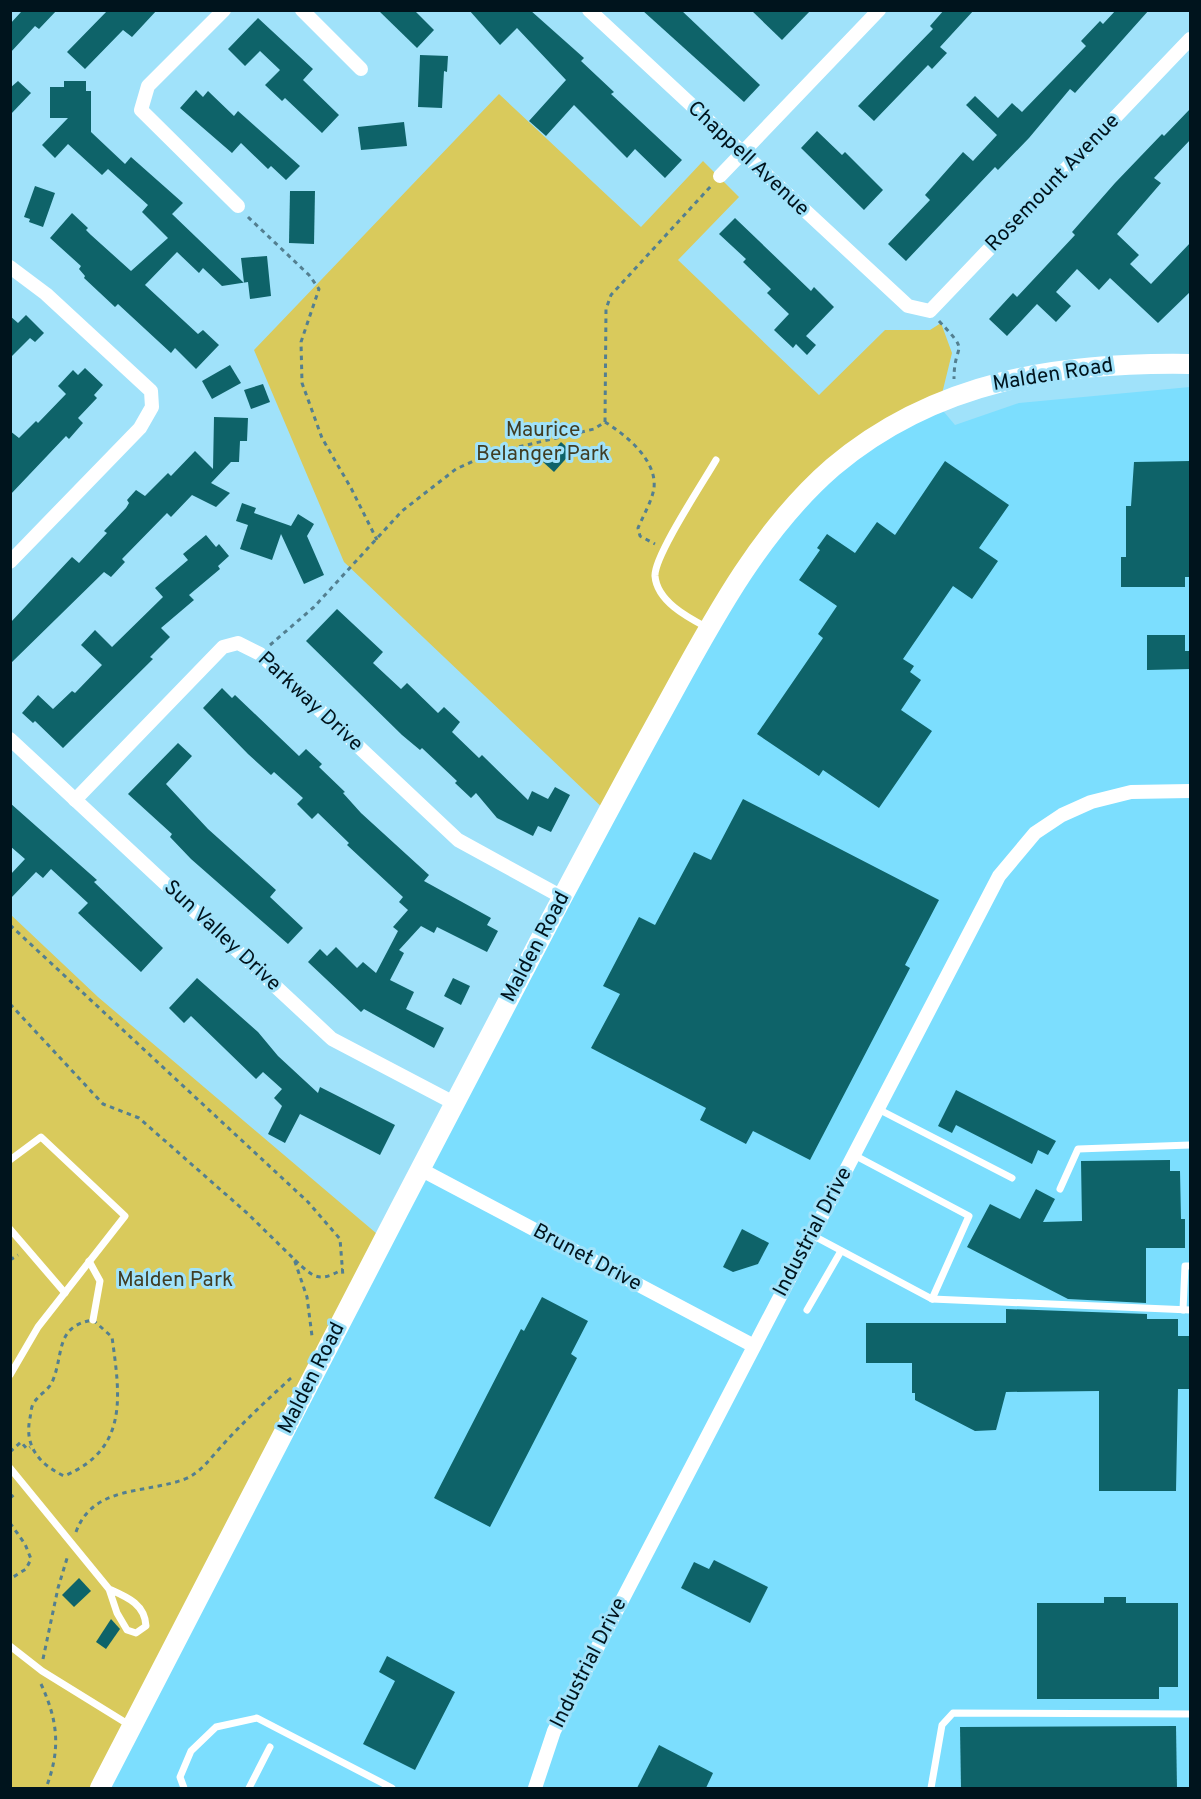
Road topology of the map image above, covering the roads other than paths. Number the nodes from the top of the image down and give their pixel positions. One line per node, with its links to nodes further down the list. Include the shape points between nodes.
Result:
1 (224, 10): 9 (street, via 148,86 141,110)
2 (302, 10): 6 (street)
3 (588, 10): 7 (street, Chappell Avenue)
4 (879, 10): 7 (street)
5 (1191, 39): 11 (street, Rosemount Avenue, via 930,311)
6 (361, 69)
7 (741, 154): 8 (street); 11 (street, Chappell Avenue)
8 (720, 176)
9 (238, 206)
10 (10, 267): 14 (street, via 46,294 151,392 152,407 140,428)
11 (908, 306)
12 (1191, 364): 15 (main road, Malden Road, via 1120,363 1006,379 955,395 883,430 833,468 781,519)
13 (716, 460): 15 (lane, via 665,550 655,577 676,610)
14 (10, 562)
15 (708, 629): 19 (main road, Malden Road)
16 (10, 739): 18 (street, Sun Valley Drive)
17 (1191, 791): 21 (street, Industrial Drive, via 1131,792 1091,802 1062,815 1035,834 999,876)
18 (75, 800): 19 (street, Parkway Drive, via 223,647 238,644 260,654 458,840); 20 (street, Sun Valley Drive, via 332,1039)
19 (562, 897): 20 (main road, Malden Road)
20 (454, 1103): 25 (main road, Malden Road)
21 (878, 1109): 23 (street, Industrial Drive); 26 (lane)
22 (1191, 1145): 27 (lane, via 1078,1149)
23 (854, 1155): 29 (street, Industrial Drive); 34 (lane, via 969,1216)
24 (10, 1160): 31 (lane, via 41,1137 125,1216)
25 (420, 1169): 38 (street, Brunet Drive); 44 (main road, Malden Road)
26 (1012, 1178)
27 (1060, 1189)
28 (10, 1229): 33 (lane)
29 (812, 1235): 30 (lane); 38 (street, Industrial Drive)
30 (841, 1251): 34 (lane); 36 (lane)
31 (89, 1261): 33 (lane); 37 (lane, via 100,1281)
32 (1191, 1266): 35 (lane, via 1185,1266)
33 (65, 1293): 39 (lane, via 38,1327)
34 (932, 1299): 35 (lane)
35 (1187, 1310)
36 (807, 1311)
37 (93, 1320)
38 (754, 1346): 50 (street, Industrial Drive, via 554,1731)
39 (10, 1375)
40 (10, 1468): 41 (lane)
41 (109, 1589): 41 (lane, via 127,1630 136,1633 146,1626 146,1616 132,1599)
42 (10, 1646): 44 (lane, via 42,1671)
43 (1191, 1714): 51 (lane, via 953,1713 942,1725)
44 (132, 1727): 46 (main road, Malden Road)
45 (270, 1747): 48 (lane)
46 (100, 1788)
47 (184, 1788): 49 (lane, via 180,1777 191,1750 216,1727 257,1718)
48 (249, 1788)
49 (392, 1788)
50 (535, 1788)
51 (931, 1788)

